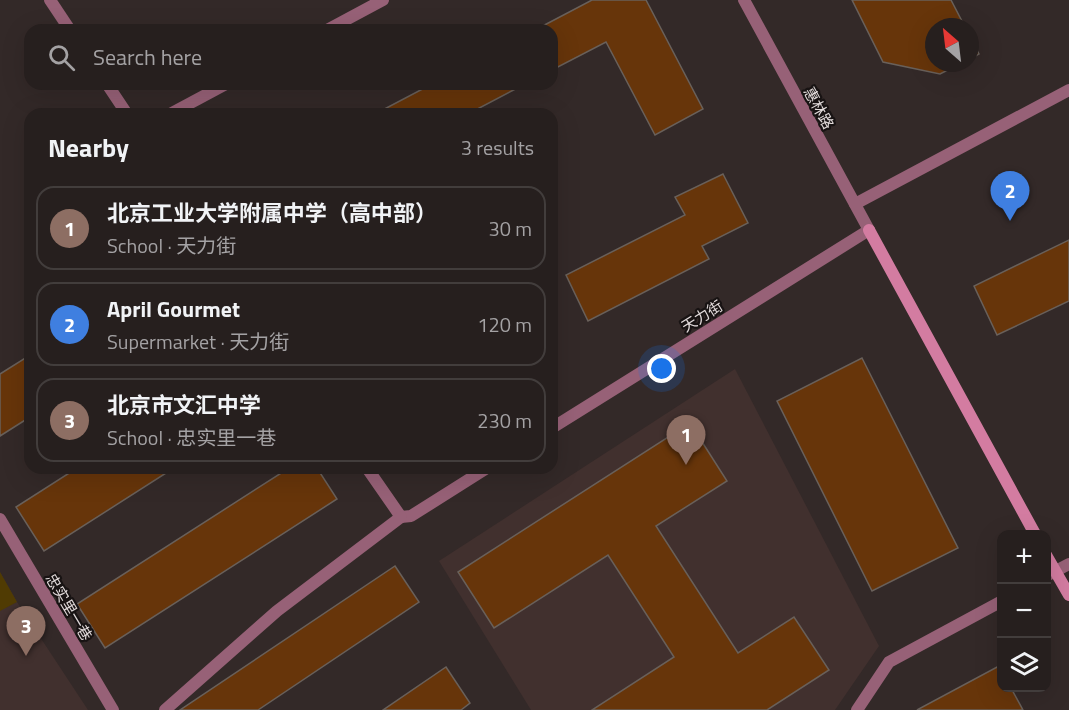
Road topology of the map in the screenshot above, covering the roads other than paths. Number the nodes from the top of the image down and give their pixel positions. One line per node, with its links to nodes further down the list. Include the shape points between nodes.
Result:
1 (50, 0): 4 (street)
2 (383, 0): 5 (street)
3 (744, 0): 11 (street, 惠林路)
4 (66, 24)
5 (338, 24)
6 (111, 90): 9 (street)
7 (215, 90): 10 (street)
8 (1069, 90): 11 (street)
9 (123, 108)
10 (181, 108)
11 (855, 204): 12 (street, 惠林路)
12 (868, 230): 13 (street, 天力街); 18 (main road)
13 (558, 424)
14 (372, 474): 16 (street)
15 (477, 474): 16 (street)
16 (406, 516): 24 (street, via 277,611)
17 (0, 519): 23 (street, 忠实里一巷)
18 (1033, 530)
19 (1069, 564): 20 (street)
20 (1051, 574): 21 (main road)
21 (1069, 595)
22 (997, 604): 25 (street, via 889,662)
23 (113, 710)
24 (165, 710)
25 (857, 710)

